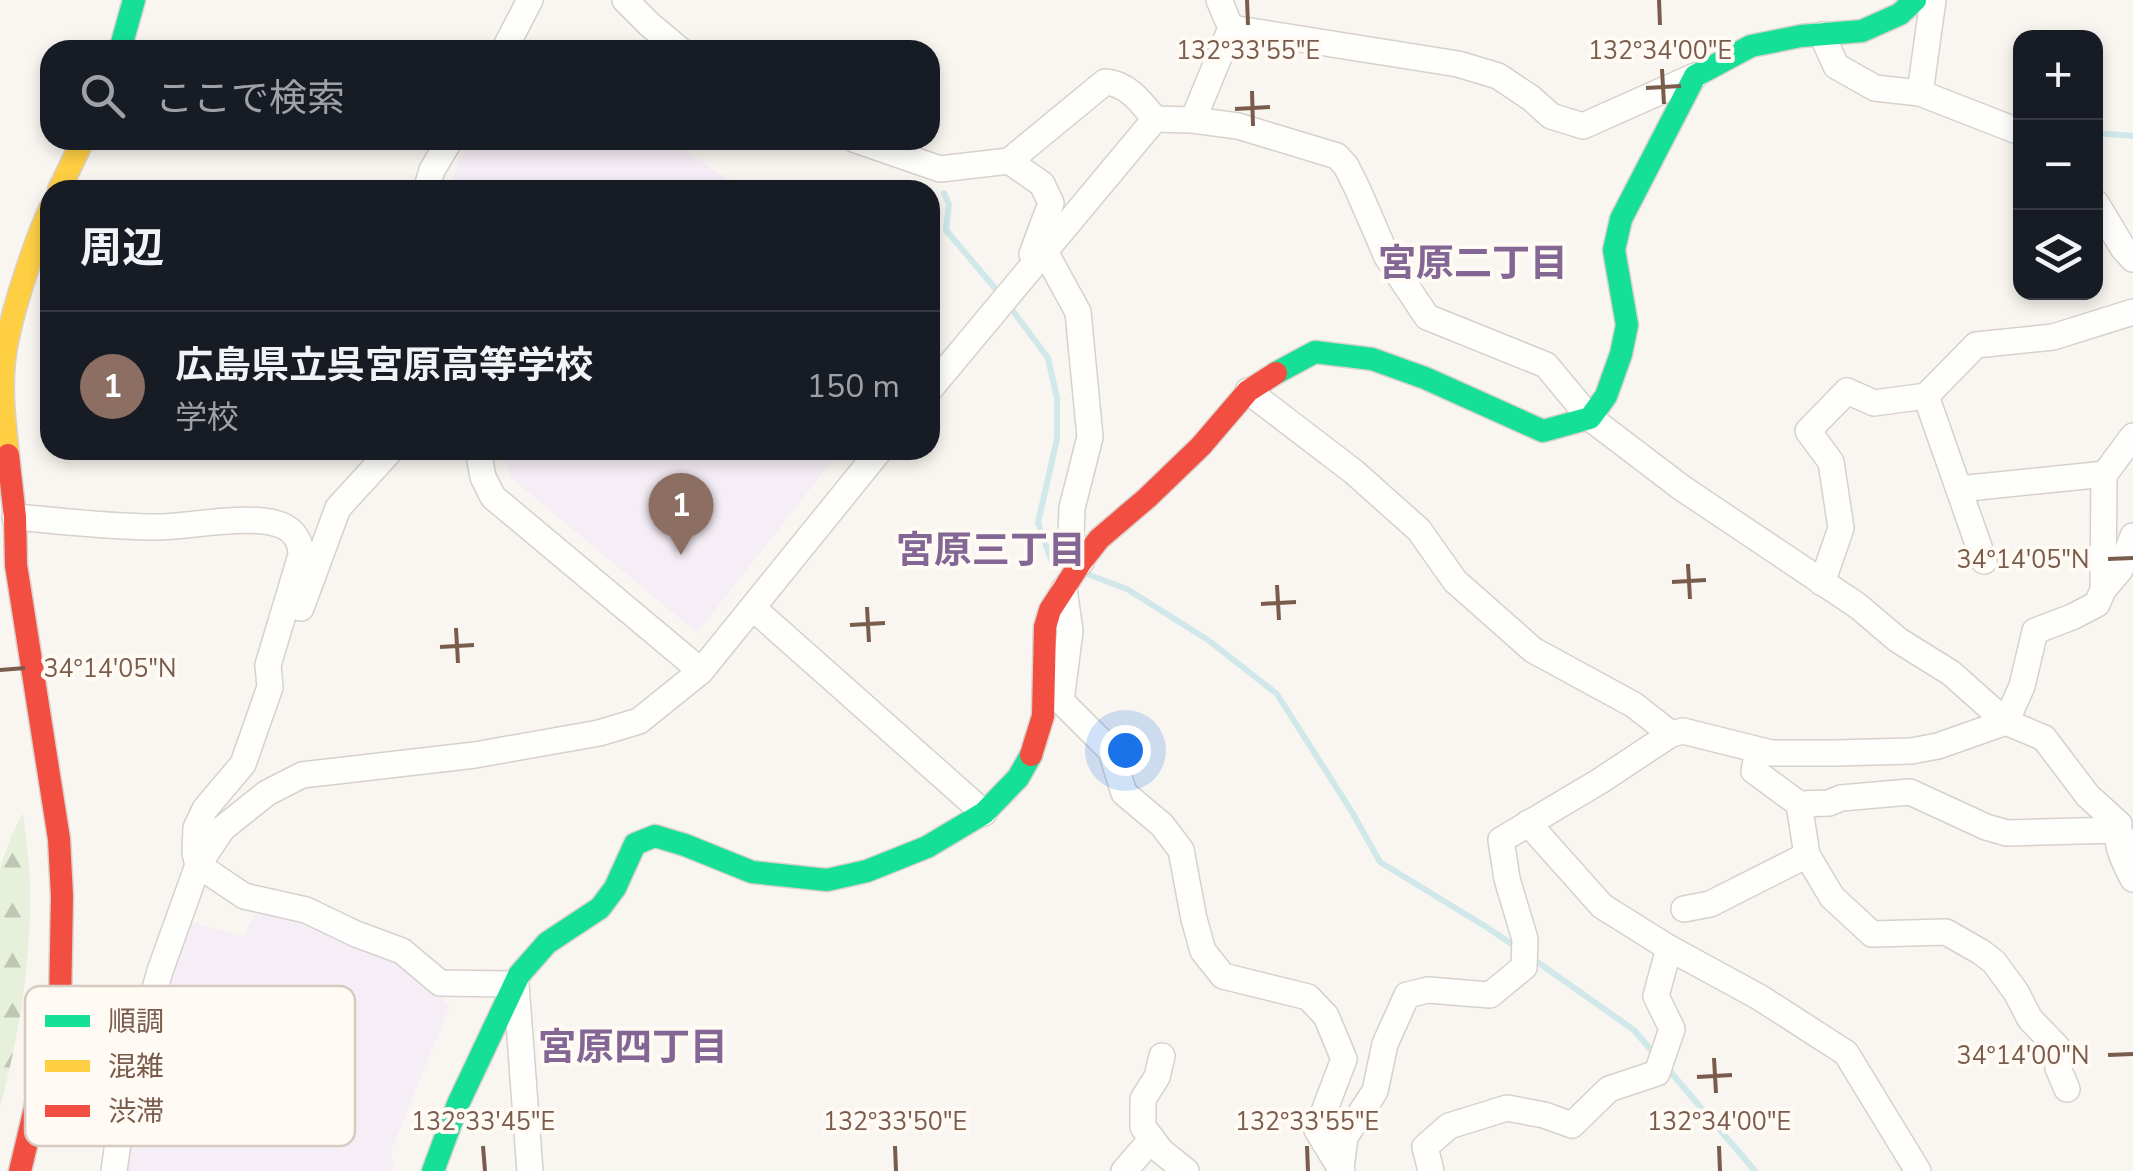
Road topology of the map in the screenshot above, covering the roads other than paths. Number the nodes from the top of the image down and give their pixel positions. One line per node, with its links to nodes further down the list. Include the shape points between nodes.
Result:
1 (134, 0): 9 (main road)
2 (530, 0): 10 (street)
3 (625, 0): 11 (street)
4 (1219, 0): 7 (street)
5 (1916, 0): 8 (main road, via 1862,31)
6 (1932, 0): 13 (street)
7 (1231, 28): 12 (street, via 1458,64 1498,76 1550,116 1583,126); 15 (street)
8 (1822, 35): 12 (main road, via 1750,46); 13 (street, via 1836,66 1875,88)
9 (123, 40)
10 (509, 40)
11 (668, 40)
12 (1695, 76): 32 (main road, via 1621,219 1614,250 1627,325 1606,396)
13 (1920, 94): 16 (street)
14 (1155, 119): 15 (street); 20 (street, via 1119,83 1105,82); 25 (street)
15 (1192, 120): 32 (street, via 1238,126 1336,156 1386,257 1427,317 1546,365)
16 (2013, 129)
17 (78, 150): 21 (main road)
18 (444, 150): 22 (street)
19 (885, 150): 20 (street, via 940,169)
20 (1009, 161): 27 (street, via 1042,184 1050,203)
21 (64, 180)
22 (429, 180)
23 (2100, 210): 26 (street)
24 (40, 233): 39 (main road, via 5,352 2,408)
25 (1044, 250): 27 (street); 42 (street, via 1078,312 1090,438 1072,508 1071,536)
26 (2133, 259)
27 (1024, 273): 29 (street)
28 (2133, 312): 31 (street, via 2054,337 1976,344)
29 (940, 377)
30 (1248, 391): 32 (main road, via 1316,352 1372,359 1543,431); 42 (main road); 50 (street, via 1419,530 1455,581 1533,650 1634,704)
31 (1926, 396): 38 (street); 43 (street, via 1874,403 1847,391 1808,431 1831,462 1840,528)
32 (1590, 418): 43 (street)
33 (2133, 436): 37 (street)
34 (382, 460): 48 (street, via 338,508)
35 (480, 460): 47 (street, via 492,497)
36 (872, 460): 46 (street)
37 (2105, 474): 38 (street); 45 (street)
38 (1958, 489): 41 (street)
39 (15, 518): 48 (street, via 156,527 262,520 288,528 301,555 268,665); 63 (main road, via 16,566 60,839)
40 (2133, 536): 45 (street, via 2120,570)
41 (1984, 560)
42 (1081, 562): 44 (main road)
43 (1822, 582): 49 (street, via 1951,673)
44 (1064, 589): 53 (main road, via 1044,627 1043,716 1032,753); 70 (street, via 1070,630 1060,702 1111,751 1124,793 1181,850 1203,951 1223,976 1308,997 1326,1016 1344,1059 1317,1130)
45 (2102, 590): 49 (street, via 2097,604 2035,631)
46 (753, 608): 47 (street); 53 (street)
47 (700, 671): 58 (street, via 638,721 600,734 302,775 224,828)
48 (270, 687): 58 (street, via 243,764 196,828)
49 (2006, 722): 51 (street, via 1910,751); 54 (street, via 2044,738 2088,796)
50 (1671, 734): 51 (street, via 1683,731); 55 (street)
51 (1758, 751): 52 (street, via 1754,771)
52 (1799, 804): 54 (street, via 1910,792 2007,833); 57 (street)
53 (984, 812): 62 (main road, via 867,872 826,880 752,872 685,844 648,838 634,844 600,908 547,943)
54 (2123, 819): 56 (street); 59 (street, via 2122,858)
55 (1528, 823): 61 (street, via 1602,906); 70 (street, via 1501,840 1524,967 1490,995 1406,995 1385,1044 1376,1091 1345,1137)
56 (2133, 853)
57 (1807, 856): 60 (street, via 1710,904); 66 (street, via 1832,897 1872,934 1946,932 1994,962 2030,1020 2056,1046)
58 (198, 865): 62 (street, via 244,896 306,910 402,951 440,984); 64 (street)
59 (2133, 879)
60 (1684, 909)
61 (1669, 948): 77 (street, via 1656,996 1672,1029 1657,1073 1609,1088 1572,1126 1506,1108 1449,1126 1425,1147); 78 (street, via 1846,1053)
62 (516, 984): 73 (main road); 74 (street)
63 (60, 986)
64 (155, 986)
65 (1162, 1056): 67 (street, via 1143,1100 1144,1127)
66 (2067, 1089)
67 (1152, 1139): 75 (street); 76 (street)
68 (26, 1146): 71 (main road)
69 (118, 1146): 72 (street)
70 (1342, 1169)
71 (20, 1171)
72 (114, 1171)
73 (433, 1171)
74 (530, 1171)
75 (1124, 1171)
76 (1186, 1171)
77 (1431, 1171)
78 (1918, 1171)

